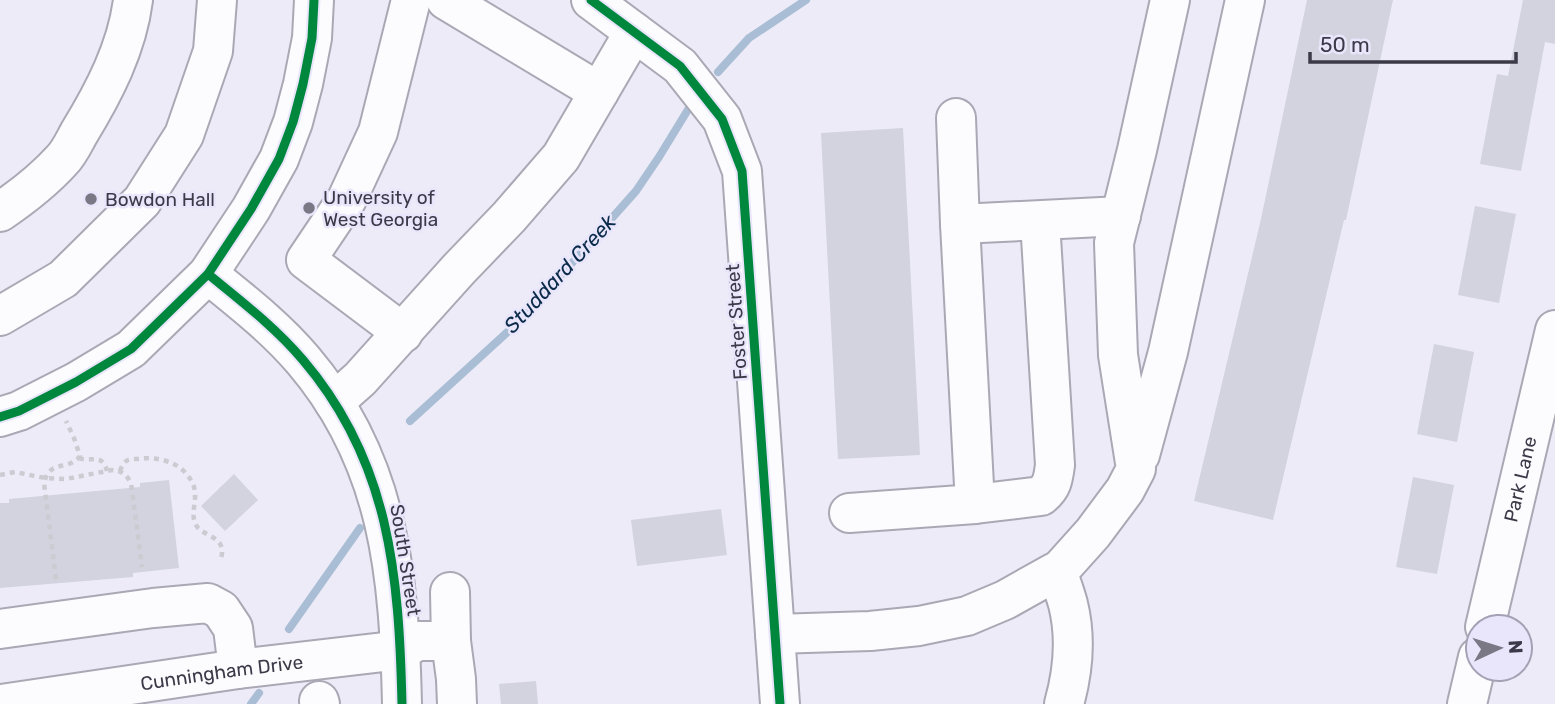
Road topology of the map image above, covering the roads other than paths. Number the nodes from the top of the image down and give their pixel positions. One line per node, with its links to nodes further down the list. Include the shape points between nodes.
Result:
1 (133, 0): 12 (street, via 116,64 63,159)
2 (217, 0): 17 (street, via 213,51 184,135 142,201 62,279)
3 (314, 0): 16 (street, via 303,84 279,159)
4 (411, 0): 19 (street, via 378,132 348,199 306,260)
5 (446, 0): 10 (street)
6 (591, 0): 9 (street, Foster Street)
7 (1170, 0): 13 (street)
8 (1245, 0): 22 (street, via 1168,352)
9 (634, 32): 10 (street); 29 (street, Foster Street, via 680,66 722,118 742,171)
10 (599, 92): 19 (street, via 561,157)
11 (956, 118): 15 (street)
12 (0, 212)
13 (1121, 216): 14 (street); 22 (street, via 1114,243 1118,355)
14 (1040, 221): 15 (street); 23 (street, via 1054,477 1041,496)
15 (960, 224): 23 (street)
16 (208, 274): 20 (street, South Street, via 302,359); 21 (street, via 131,349 76,382)
17 (0, 316)
18 (1555, 330): 27 (street, Park Lane)
19 (403, 333): 20 (street)
20 (334, 401): 31 (street, South Street, via 370,472 382,510)
21 (0, 416)
22 (1136, 469): 25 (street, via 1093,533)
23 (975, 504): 24 (street)
24 (849, 513)
25 (1058, 572): 29 (street, via 967,616 870,631); 38 (street, via 1069,606 1073,647)
26 (450, 592): 30 (street)
27 (1488, 613)
28 (0, 629): 32 (street, via 208,603 221,611 233,628)
29 (775, 634): 37 (street, Foster Street)
30 (451, 641): 31 (street, Cunningham Drive, via 418,641); 36 (street)
31 (401, 650): 32 (street, Cunningham Drive); 35 (street, South Street)
32 (238, 669): 34 (street, Cunningham Drive)
33 (1472, 683): 39 (street)
34 (2, 704)
35 (402, 704)
36 (457, 704)
37 (780, 704)
38 (1064, 704)
39 (1467, 704)

